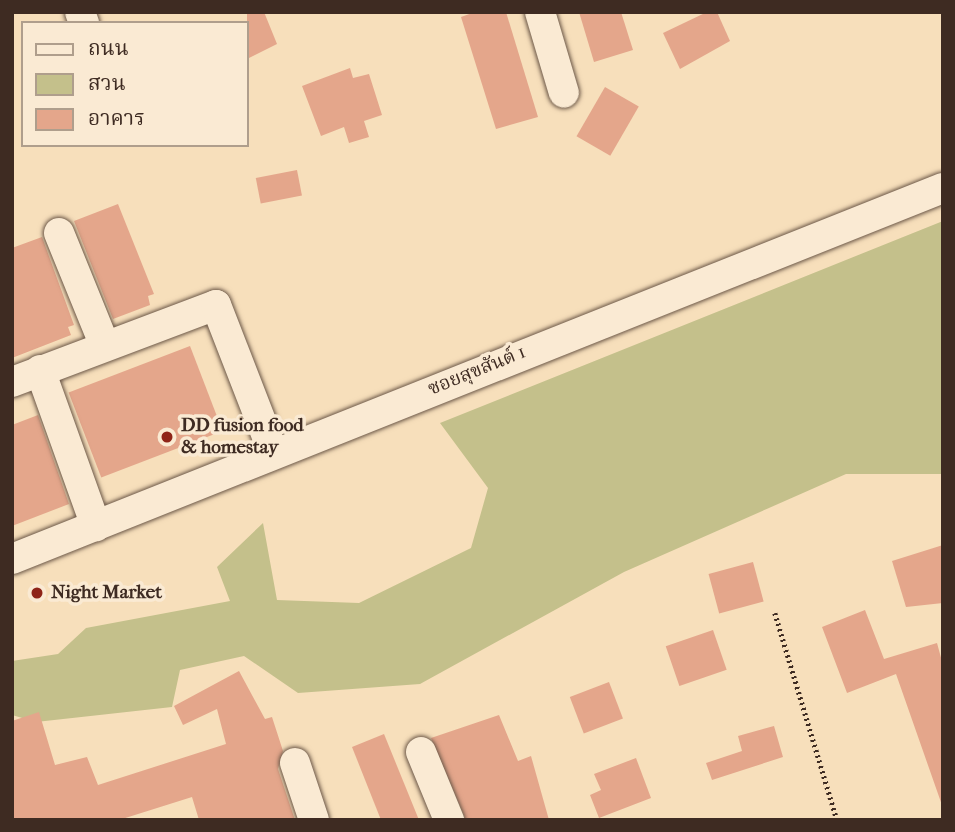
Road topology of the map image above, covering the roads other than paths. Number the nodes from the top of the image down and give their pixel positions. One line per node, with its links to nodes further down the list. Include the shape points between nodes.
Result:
1 (540, 12): 2 (street)
2 (564, 93)
3 (943, 188): 8 (street, ซอยสุขสันต์ 1)
4 (59, 233): 5 (street)
5 (104, 344): 6 (street); 8 (street, via 216,305)
6 (40, 370): 7 (street); 9 (street)
7 (12, 382)
8 (273, 452): 9 (street, ซอยสุขสันต์ 1)
9 (96, 526): 10 (street, ซอยสุขสันต์ 1)
10 (12, 559)
11 (421, 752): 14 (street)
12 (295, 764): 13 (street)
13 (314, 820)
14 (449, 820)

